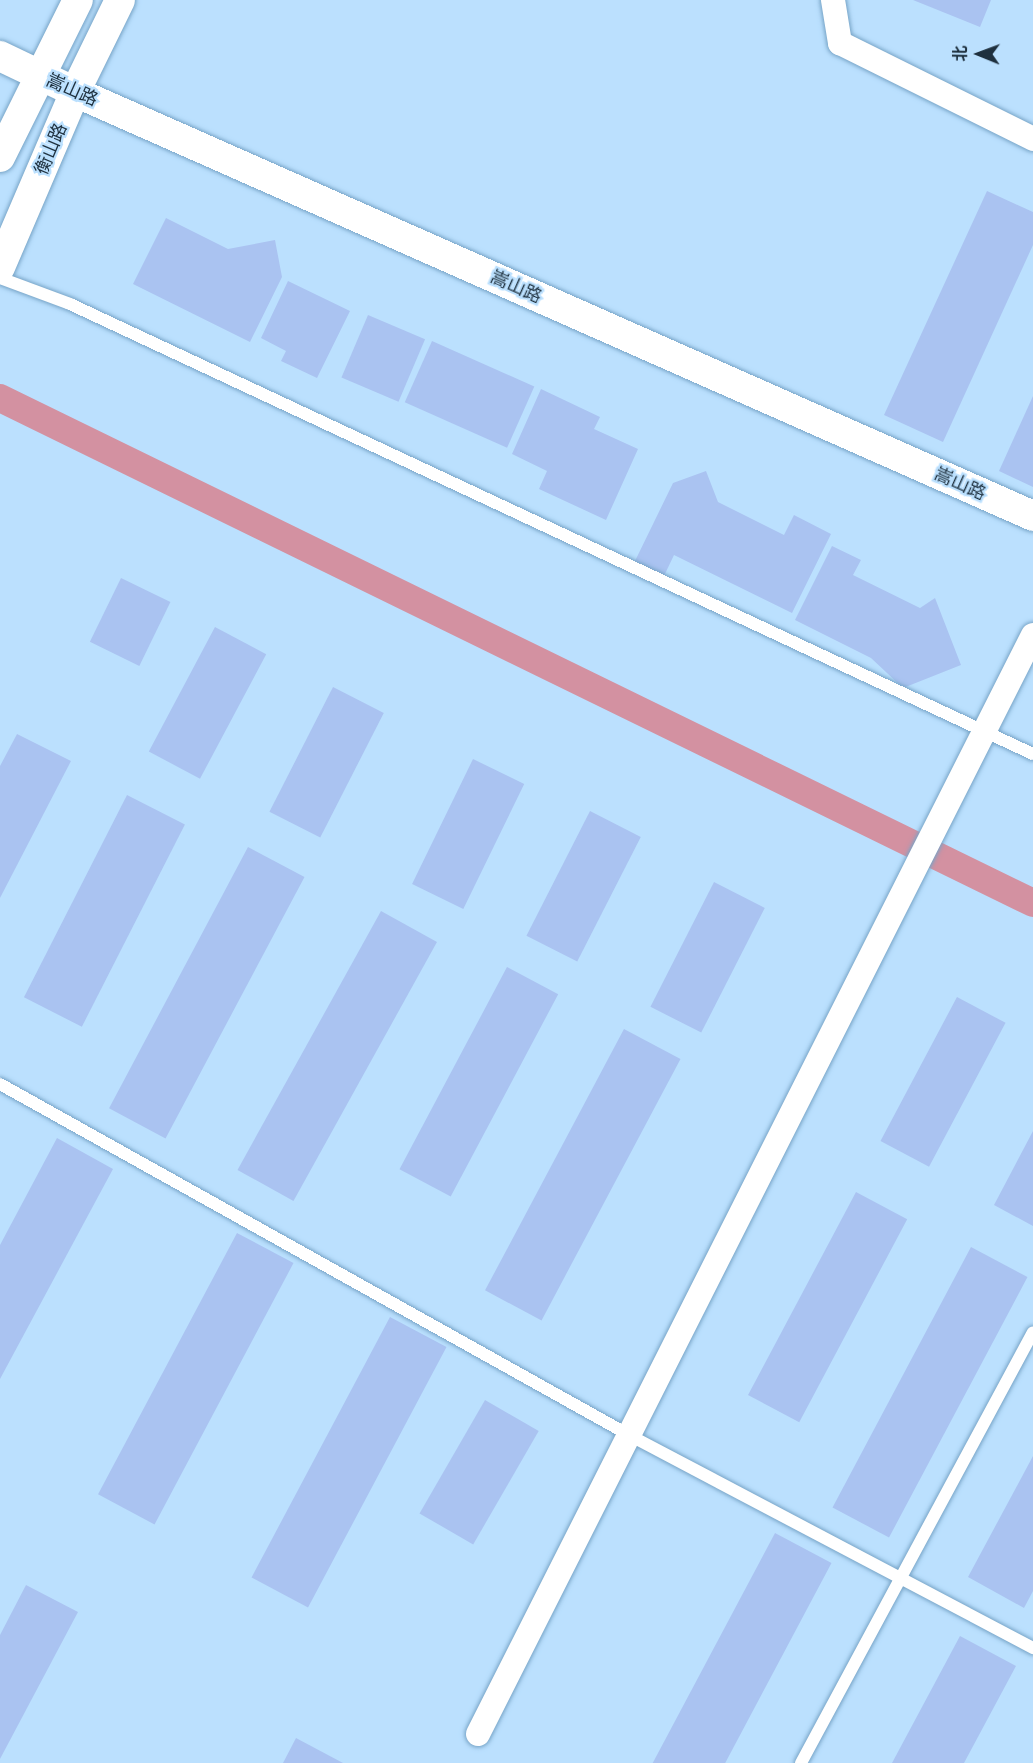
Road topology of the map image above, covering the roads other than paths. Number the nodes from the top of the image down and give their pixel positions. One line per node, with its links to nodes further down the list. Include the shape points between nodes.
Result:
1 (78, 0): 5 (street)
2 (120, 0): 6 (street, 衡山路)
3 (834, 0): 7 (street, via 840,43)
4 (0, 56): 5 (street, 嵩山路)
5 (39, 76): 6 (street, 嵩山路); 8 (street)
6 (75, 92): 9 (street, 衡山路); 11 (street, 嵩山路)
7 (1033, 139)
8 (0, 157)
9 (0, 267)
10 (0, 278): 13 (lane, via 70,304)
11 (1033, 516)
12 (1033, 635): 13 (street)
13 (984, 731): 14 (lane); 17 (street)
14 (1033, 754)
15 (0, 1084): 17 (lane)
16 (1033, 1333): 18 (lane)
17 (629, 1435): 18 (lane); 20 (street)
18 (902, 1579): 19 (lane); 21 (lane)
19 (1033, 1648)
20 (478, 1734)
21 (801, 1763)

